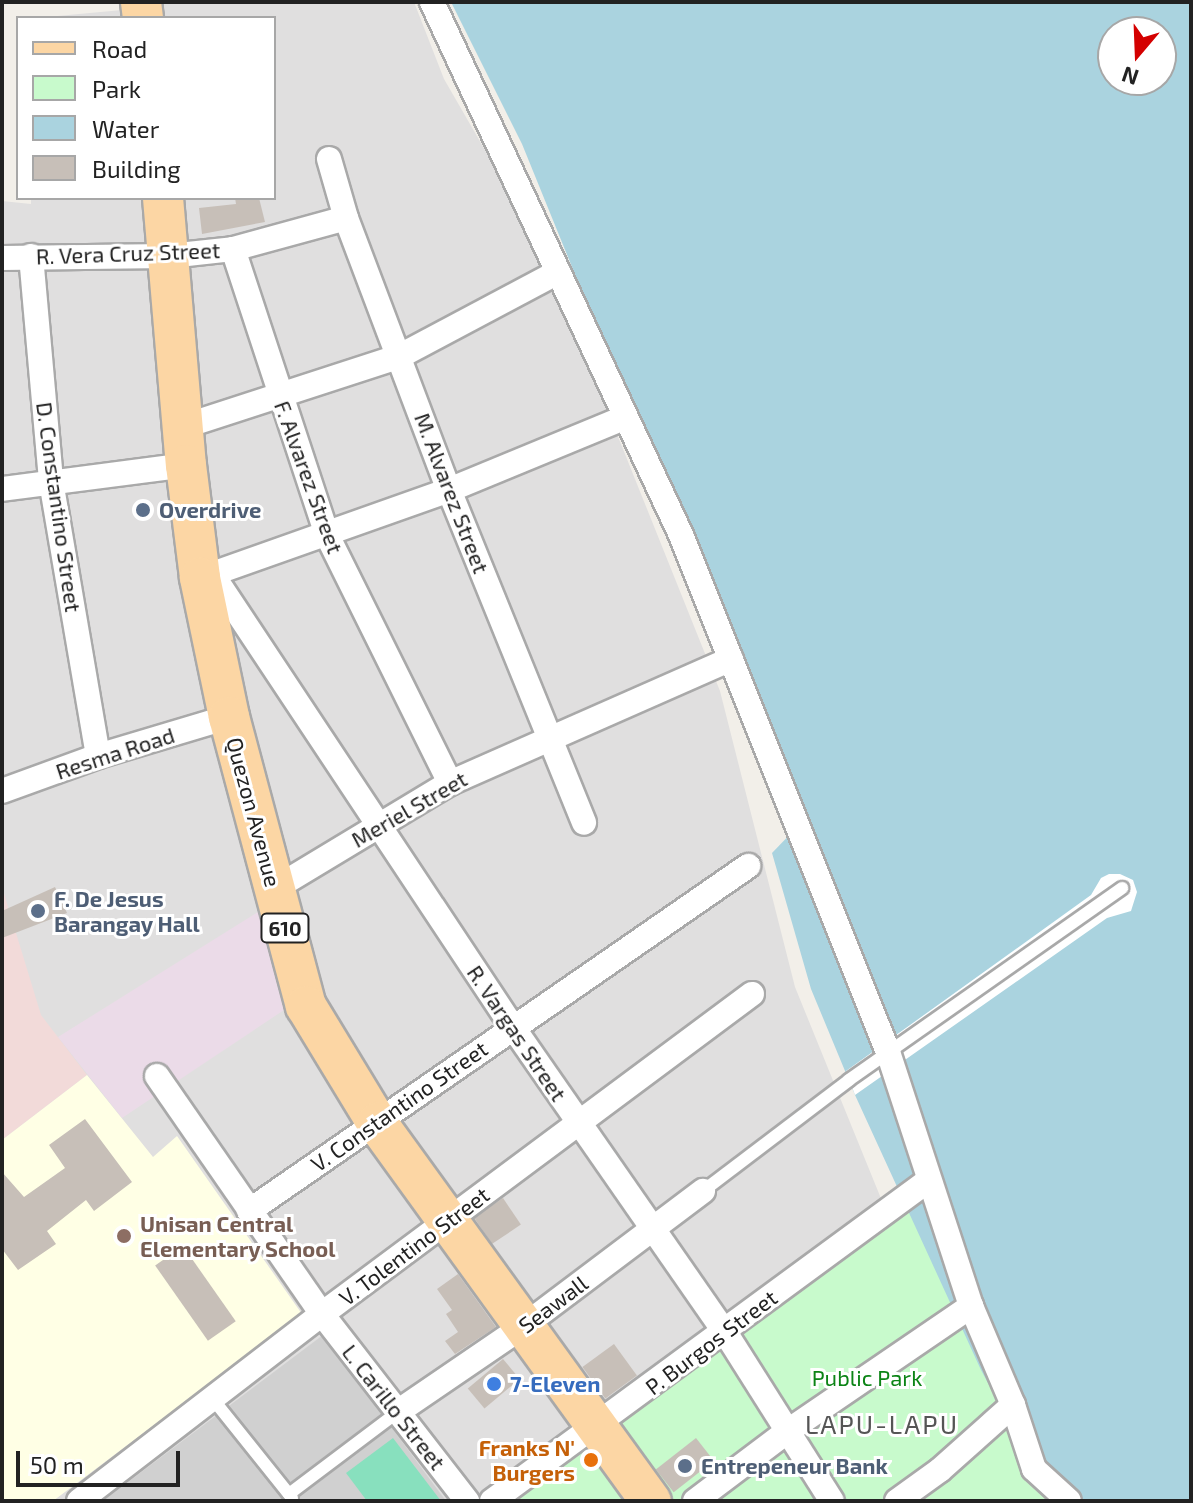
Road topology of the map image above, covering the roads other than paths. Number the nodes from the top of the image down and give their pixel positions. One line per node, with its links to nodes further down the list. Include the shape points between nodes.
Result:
1 (432, 2): 9 (street)
2 (329, 159): 4 (street, M. Alvarez Street)
3 (163, 200): 7 (main road, 610)
4 (346, 218): 5 (street, R. Vera Cruz Street); 10 (street, M. Alvarez Street)
5 (233, 249): 7 (street, R. Vera Cruz Street); 11 (street, F. Alvarez Street)
6 (31, 256): 7 (street, R. Vera Cruz Street); 8 (street, R. Vera Cruz Street); 14 (street, D. Constantino Street)
7 (169, 256): 13 (main road, Quezon Avenue / 610)
8 (2, 258)
9 (558, 272): 10 (street); 12 (street)
10 (400, 356): 11 (street); 16 (street, M. Alvarez Street)
11 (279, 398): 13 (street); 17 (street, F. Alvarez Street)
12 (626, 417): 16 (street); 19 (street)
13 (184, 446): 14 (street); 18 (main road, Quezon Avenue / 610)
14 (51, 481): 15 (street); 22 (street, D. Constantino Street)
15 (2, 489)
16 (449, 490): 17 (street); 21 (street, M. Alvarez Street)
17 (327, 535): 18 (street); 23 (street, F. Alvarez Street)
18 (206, 576): 20 (main road, Quezon Avenue / 610); 26 (street, R. Vargas Street)
19 (731, 659): 21 (street, Meriel Street); 32 (street)
20 (229, 717): 22 (street, Resma Road); 29 (main road, Quezon Avenue / 610)
21 (549, 738): 23 (street, Meriel Street); 25 (street, M. Alvarez Street)
22 (98, 756): 24 (street, Resma Road)
23 (450, 783): 26 (street, Meriel Street)
24 (2, 791)
25 (584, 823)
26 (378, 825): 29 (street, Meriel Street); 31 (street, R. Vargas Street)
27 (748, 866): 31 (street, V. Constantino Street)
28 (1122, 888): 32 (lane)
29 (274, 889): 34 (main road, Quezon Avenue / 610, via 306,1006)
30 (752, 994): 35 (street, V. Tolentino Street)
31 (512, 1026): 34 (street, V. Constantino Street); 35 (street, R. Vargas Street)
32 (888, 1052): 36 (street); 37 (lane)
33 (157, 1076): 38 (street, L. Carillo Street)
34 (377, 1123): 38 (street, V. Constantino Street); 39 (main road, Quezon Avenue / 610)
35 (579, 1125): 39 (street, V. Tolentino Street); 40 (street, R. Vargas Street)
36 (929, 1180): 41 (street); 44 (street, P. Burgos Street)
37 (703, 1191): 40 (street, Seawall)
38 (249, 1211): 42 (street, L. Carillo Street)
39 (449, 1219): 42 (street, V. Tolentino Street); 43 (main road, Quezon Avenue / 610)
40 (653, 1228): 43 (street, Seawall); 44 (street, R. Vargas Street)
41 (971, 1306): 46 (street); 49 (street)
42 (322, 1314): 45 (street, V. Tolentino Street); 47 (street, L. Carillo Street)
43 (525, 1325): 47 (street, Seawall); 48 (main road, Quezon Avenue / 610)
44 (725, 1332): 48 (street, P. Burgos Street); 49 (street, R. Vargas Street)
45 (212, 1398): 50 (lane); 51 (street, V. Tolentino Street)
46 (1013, 1405): 57 (street); 58 (street, via 1034,1469)
47 (399, 1411): 50 (lane); 52 (street, L. Carillo Street)
48 (597, 1426): 53 (street, P. Burgos Street); 54 (main road, Quezon Avenue / 610)
49 (788, 1431): 55 (street); 56 (street, R. Vargas Street)
50 (291, 1498)
51 (79, 1501)
52 (467, 1501)
53 (492, 1501)
54 (651, 1501)
55 (695, 1501)
56 (832, 1501)
57 (897, 1501)
58 (1069, 1501)

